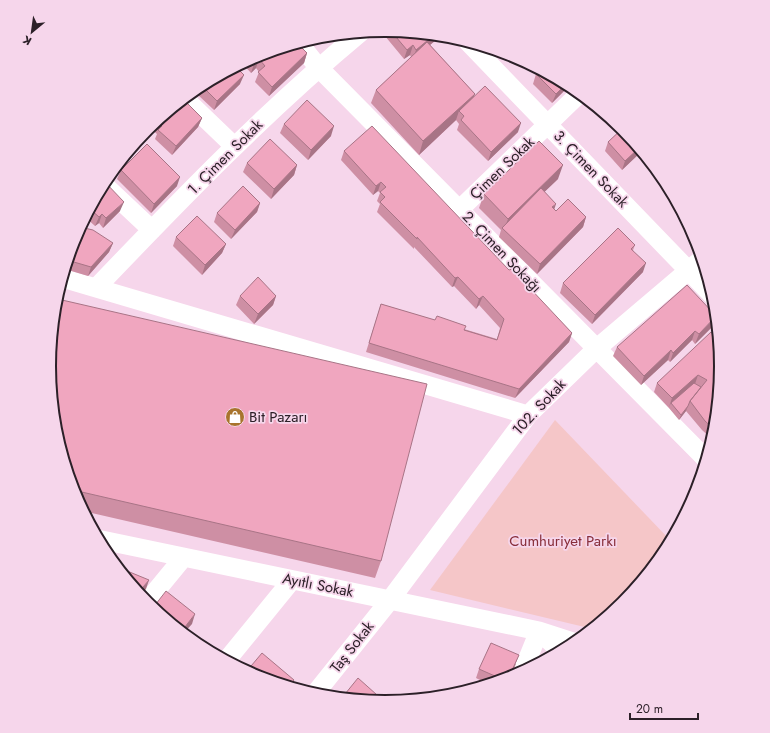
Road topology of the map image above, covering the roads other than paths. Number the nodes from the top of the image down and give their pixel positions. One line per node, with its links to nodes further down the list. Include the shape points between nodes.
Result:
1 (352, 39): 4 (street, 1. Çimen Sokak)
2 (302, 47): 4 (street, 2. Çimen Sokağı)
3 (475, 49): 7 (street, 3. Çimen Sokak)
4 (318, 67): 8 (street, 1. Çimen Sokak); 10 (street, 2. Çimen Sokağı)
5 (575, 98): 7 (street, Çimen Sokak)
6 (188, 102): 8 (street)
7 (547, 124): 10 (street, Çimen Sokak); 12 (street, 3. Çimen Sokak)
8 (234, 146): 11 (street, 1. Çimen Sokak)
9 (108, 189): 11 (street)
10 (460, 209): 16 (street, 2. Çimen Sokağı)
11 (152, 230): 15 (street, 1. Çimen Sokak)
12 (695, 264): 13 (street, 3. Çimen Sokak); 16 (street, 102. Sokak)
13 (701, 274)
14 (67, 280): 15 (street)
15 (96, 288): 17 (street)
16 (596, 349): 17 (street, 102. Sokak); 18 (street, 2. Çimen Sokağı)
17 (528, 414): 23 (street, 102. Sokak)
18 (702, 455)
19 (106, 541): 20 (street, Ayıtlı Sokak)
20 (183, 558): 21 (street, Ayıtlı Sokak); 22 (street)
21 (292, 580): 23 (street, Ayıtlı Sokak); 27 (street)
22 (151, 598)
23 (390, 600): 24 (street, Ayıtlı Sokak); 29 (street, Taş Sokak)
24 (539, 631): 25 (street, Ayıtlı Sokak); 26 (street); 28 (street)
25 (568, 640)
26 (556, 648)
27 (229, 657)
28 (525, 665)
29 (318, 689)

